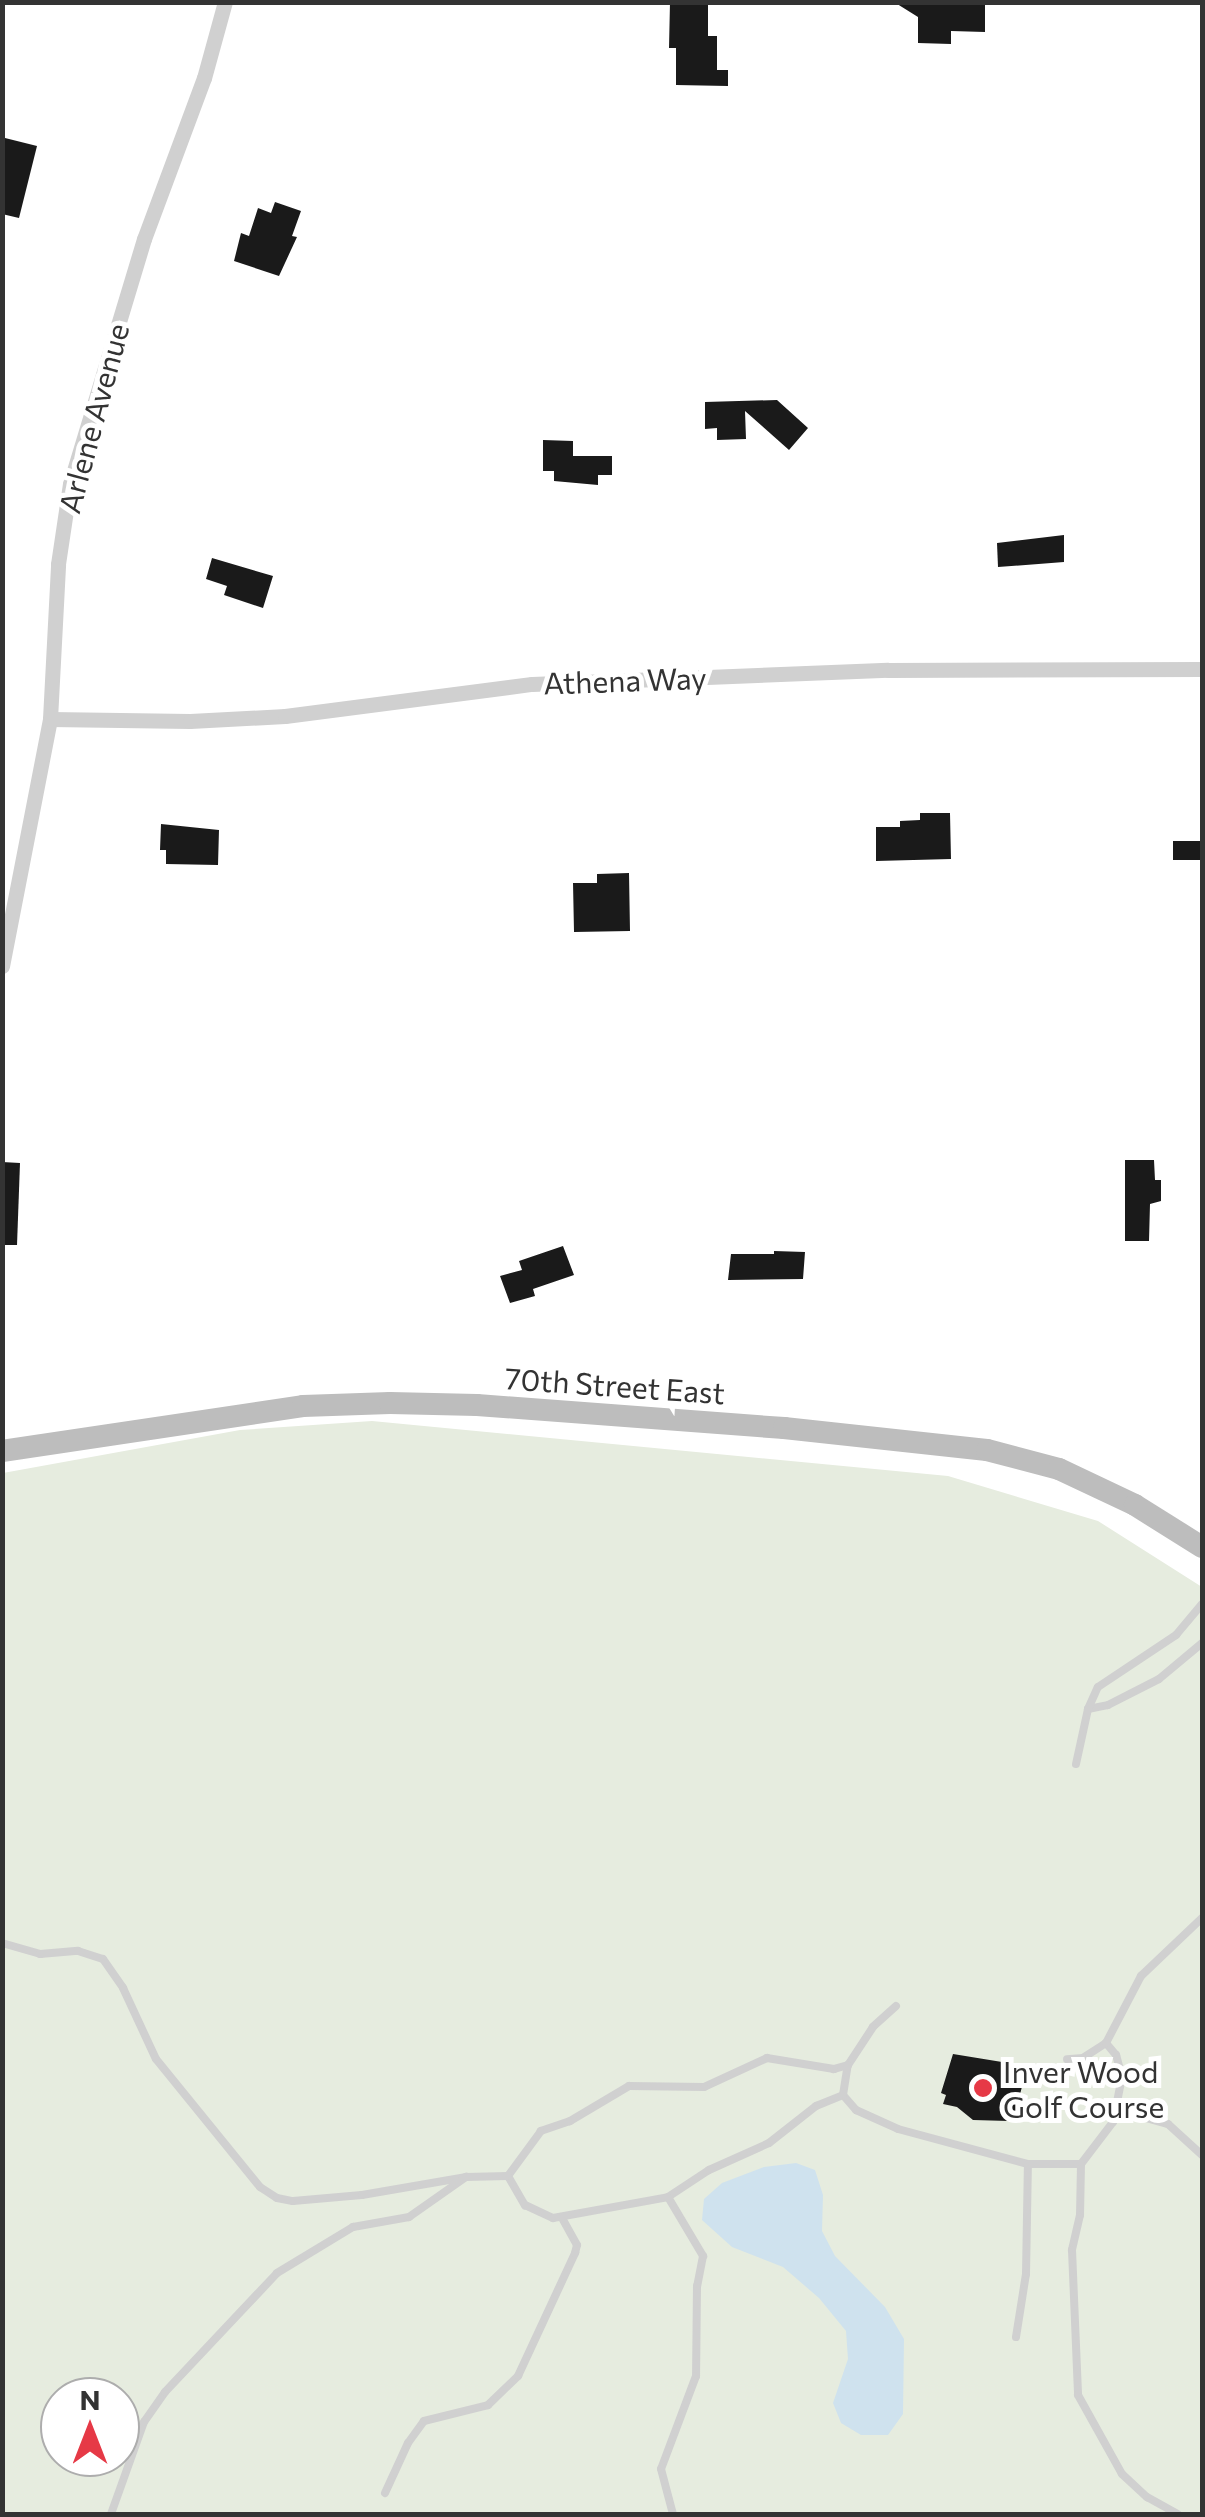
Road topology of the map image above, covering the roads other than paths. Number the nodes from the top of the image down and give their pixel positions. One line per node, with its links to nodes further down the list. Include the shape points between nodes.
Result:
1 (225, 2): 3 (street, Arlene Avenue, via 70,484 58,564)
2 (1202, 669): 3 (street, Athena Way, via 888,670 532,684 285,716)
3 (50, 720): 4 (street, Arlene Avenue)
4 (2, 966)
5 (2, 1451): 6 (main road, 70th Street East, via 304,1406 477,1404 766,1427 987,1450 1059,1469)
6 (1202, 1547)
7 (1202, 1604): 9 (lane, via 1176,1635 1098,1688)
8 (1202, 1643): 9 (lane, via 1147,1686)
9 (1088, 1709): 10 (lane)
10 (1076, 1764)
11 (1202, 1918): 14 (lane, via 1140,1976)
12 (2, 1942): 23 (lane, via 40,1954 104,1959 156,2059 277,2198 362,2195)
13 (896, 2006): 16 (lane)
14 (1106, 2044): 15 (lane); 18 (lane, via 1122,2077)
15 (1067, 2059)
16 (848, 2065): 17 (lane); 22 (lane, via 834,2069 767,2058 704,2088 629,2086 542,2131)
17 (843, 2094): 20 (lane, via 850,2106 886,2125); 24 (lane)
18 (1117, 2110): 19 (lane, via 1168,2124); 21 (lane)
19 (1202, 2155)
20 (1028, 2164): 21 (lane); 26 (lane, via 1026,2274)
21 (1081, 2164): 30 (lane, via 1072,2250 1078,2395 1122,2474)
22 (508, 2176): 23 (lane); 25 (lane, via 531,2210)
23 (466, 2177): 28 (lane, via 409,2217 353,2227 277,2274 144,2422)
24 (668, 2198): 25 (lane); 29 (lane, via 703,2256 696,2376 662,2462)
25 (562, 2218): 27 (lane, via 574,2253 518,2376 488,2405 424,2421)
26 (1016, 2337)
27 (385, 2493)
28 (111, 2514)
29 (673, 2514)
30 (1178, 2514)

